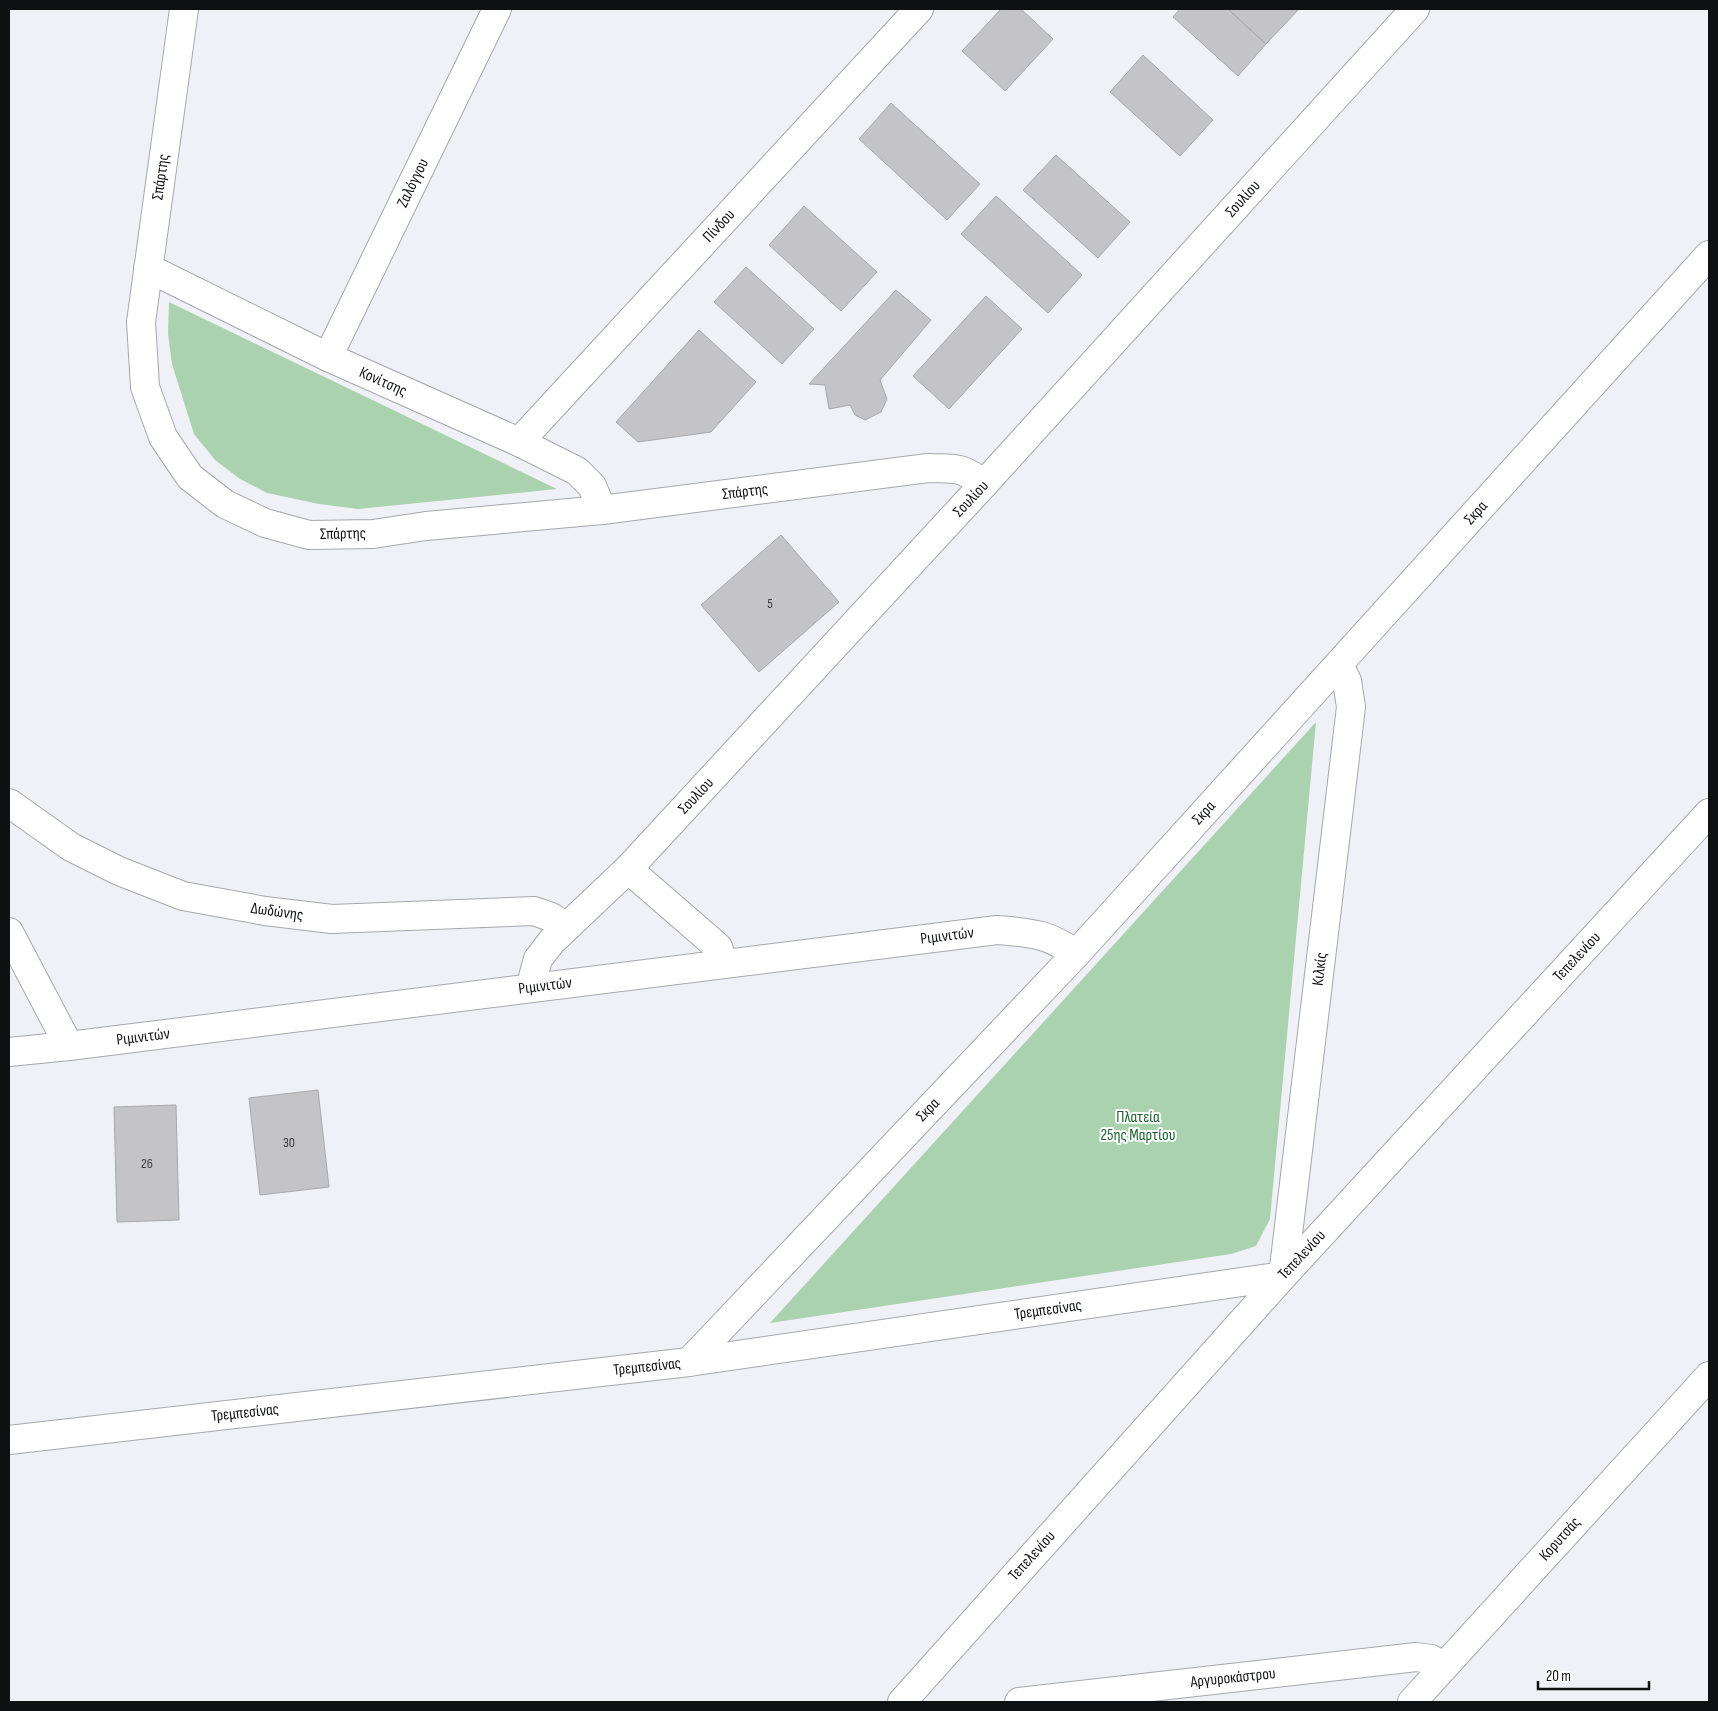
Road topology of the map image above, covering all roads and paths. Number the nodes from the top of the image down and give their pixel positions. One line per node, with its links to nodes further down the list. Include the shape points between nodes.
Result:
1 (184, 9): 6 (street, Σπάρτης)
2 (497, 9): 7 (street, Ζαλόγγου)
3 (919, 9): 8 (street, Πίνδου)
4 (1416, 9): 9 (street, Σουλίου)
5 (1709, 255): 11 (street, Σκρα)
6 (148, 268): 7 (street, Κονίτσης); 10 (street, Σπάρτης, via 141,322 145,386 162,437 190,477 225,504 265,523 309,535 373,534)
7 (328, 357): 8 (street, Κονίτσης)
8 (519, 442): 10 (street, Κονίτσης, via 577,471 592,486)
9 (984, 484): 10 (street, Σπάρτης, via 960,469 928,468); 14 (street, Σουλίου)
10 (602, 510)
11 (1339, 665): 17 (street, Σκρα); 22 (street, Κιλκίς, via 1347,681 1351,707)
12 (9, 803): 15 (street, Δωδώνης, via 71,847 183,896 332,919 534,910)
13 (1709, 813): 22 (street, Τεπελενίου)
14 (628, 869): 15 (street, Σουλίου); 18 (street, via 718,947)
15 (566, 926): 19 (street, Σουλίου, via 538,959)
16 (9, 932): 20 (street)
17 (1076, 954): 18 (street, Ριμινιτών, via 1058,942 1035,934 997,930); 23 (street, Σκρα)
18 (723, 963): 19 (street, Ριμινιτών)
19 (530, 988): 20 (street, Ριμινιτών)
20 (69, 1046): 21 (street, Ριμινιτών)
21 (9, 1052)
22 (1283, 1276): 23 (street, Τρεμπεσίνας); 27 (street, Τεπελενίου)
23 (688, 1362): 25 (street, Τρεμπεσίνας)
24 (1709, 1376): 26 (street, Κορυτσάς)
25 (9, 1440)
26 (1444, 1666): 28 (street, Αργυροκάστρου, via 1431,1658 1416,1657); 29 (street, Κορυτσάς)
27 (902, 1702)
28 (1019, 1702)
29 (1412, 1702)

